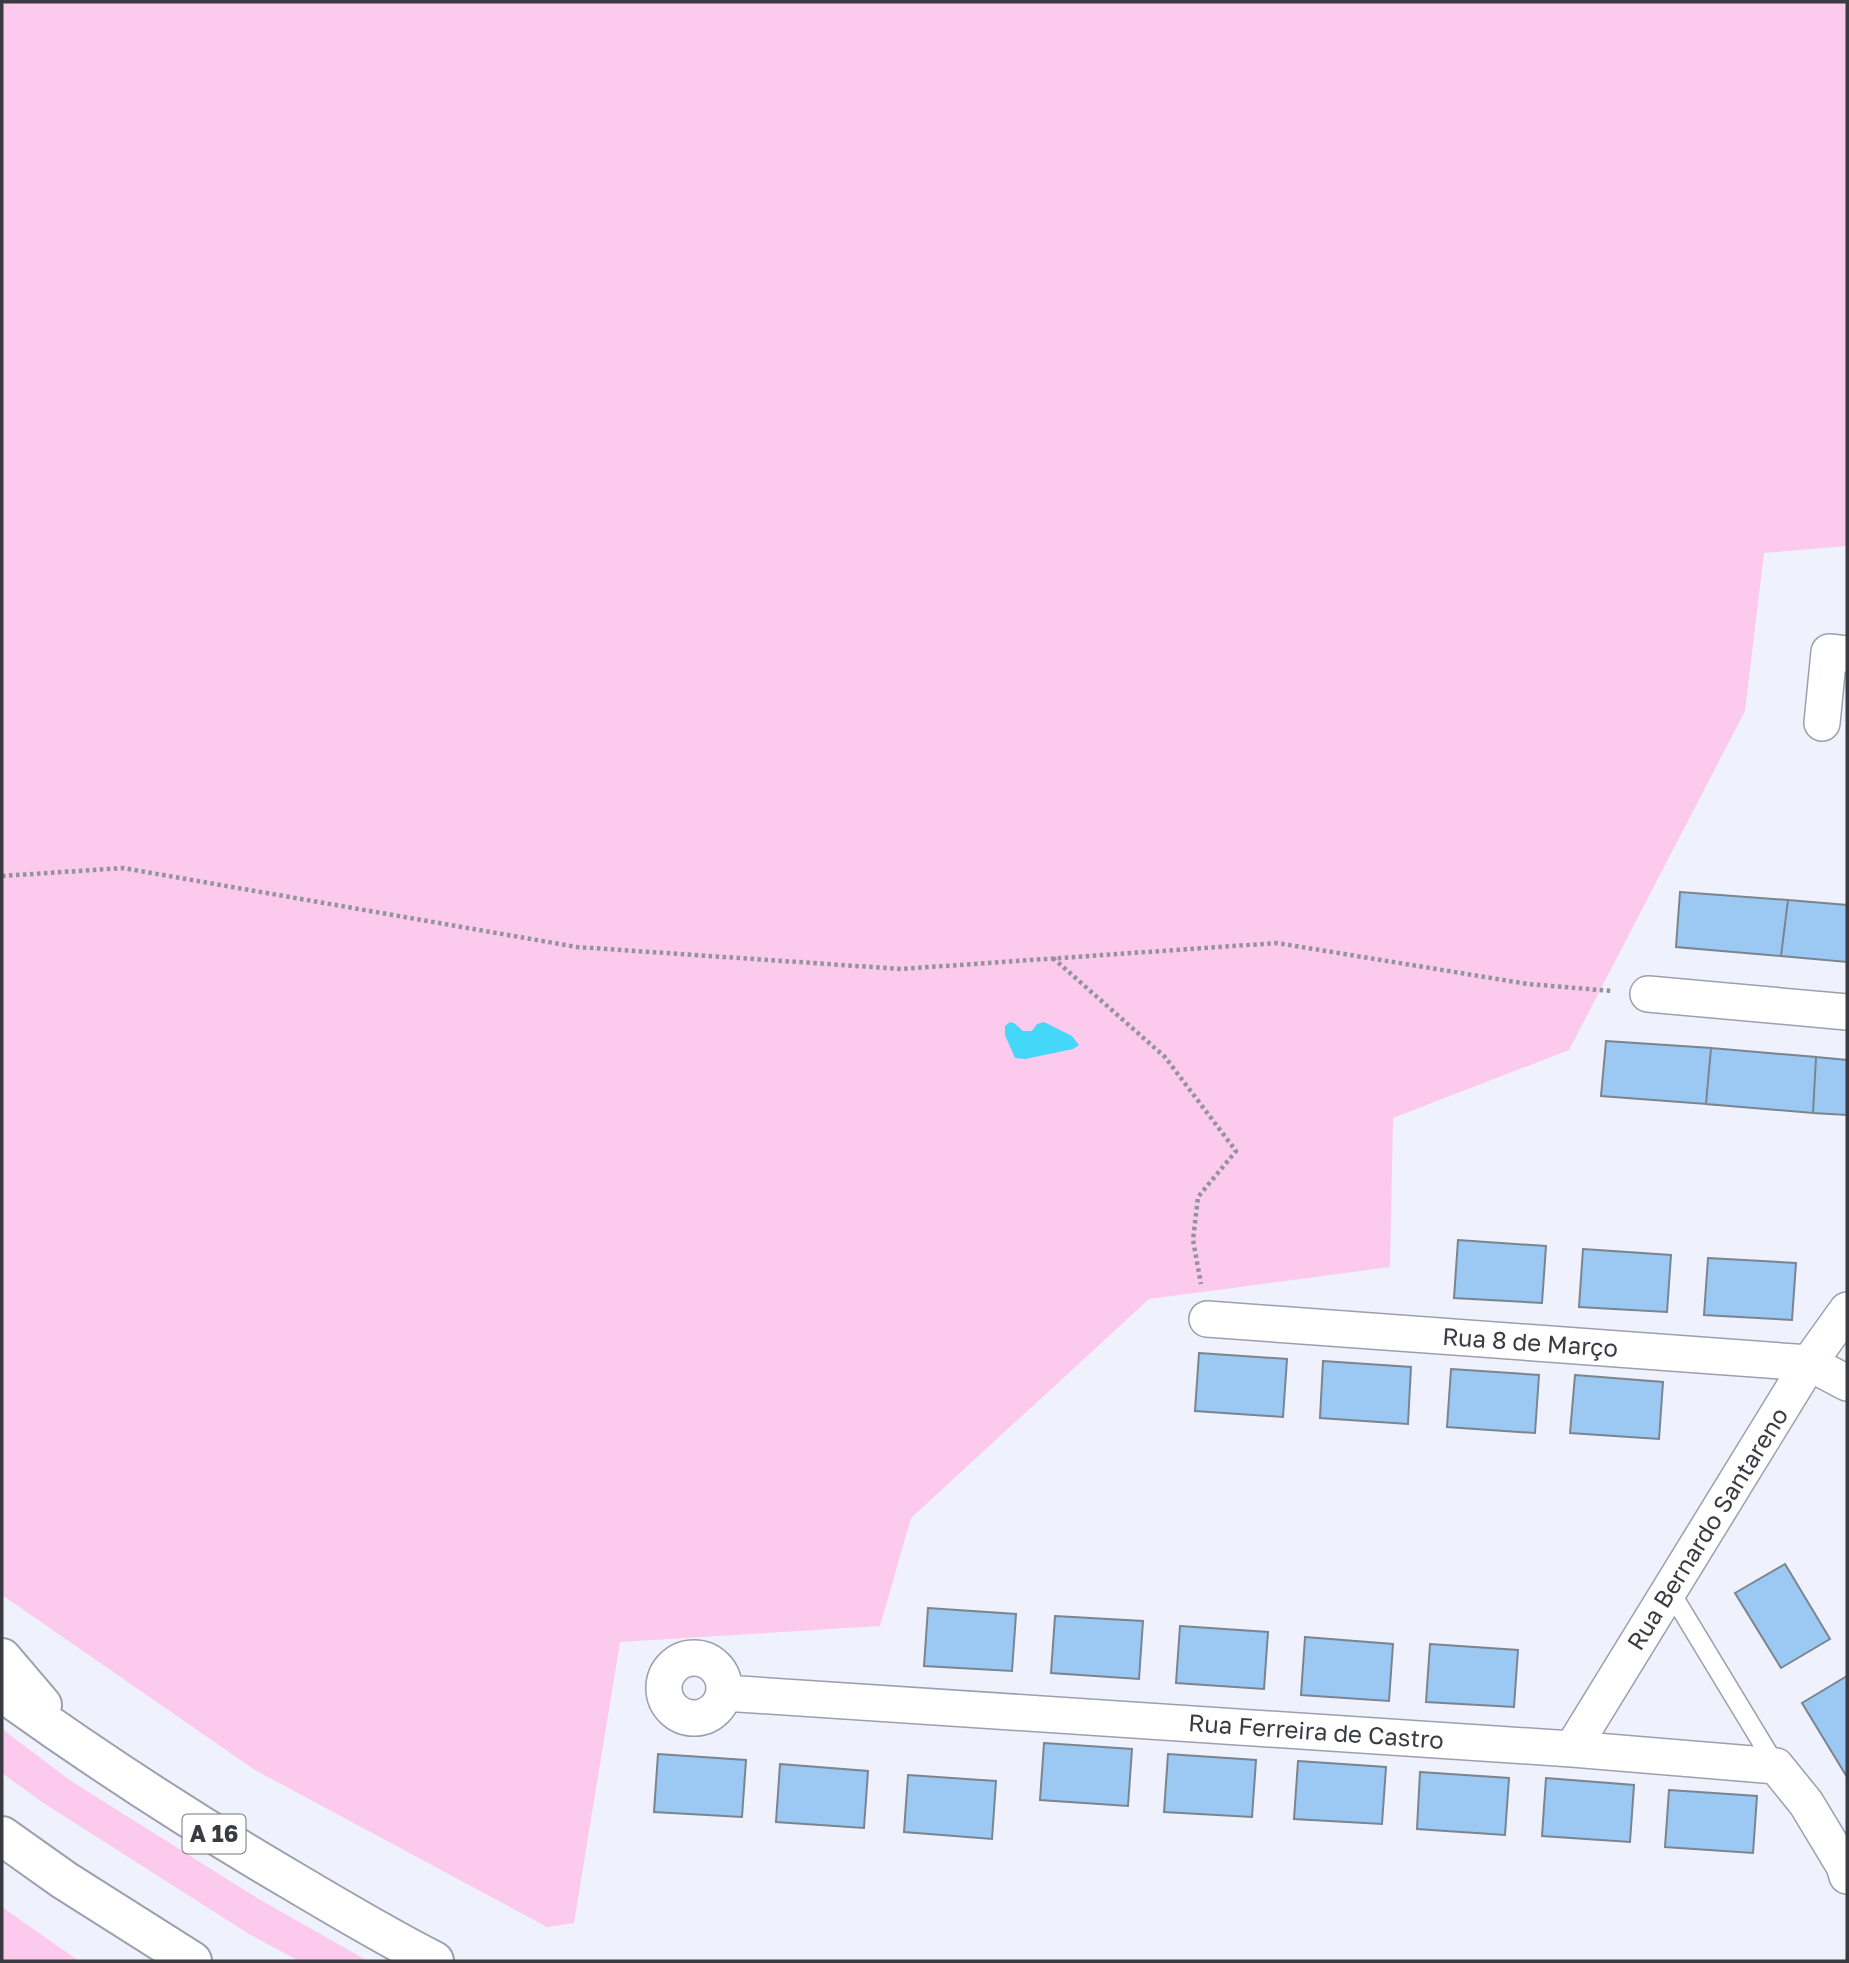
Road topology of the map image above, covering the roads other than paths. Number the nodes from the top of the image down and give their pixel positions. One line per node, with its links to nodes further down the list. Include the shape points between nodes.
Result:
1 (1847, 654): 2 (street, via 1829,652)
2 (1822, 723)
3 (1648, 994): 4 (street)
4 (1847, 1012)
5 (1847, 1310): 7 (street, Rua Bernardo Santareno)
6 (1207, 1319): 7 (street, Rua 8 de Março)
7 (1809, 1363): 8 (street, Rua 8 de Março); 9 (street, Rua Bernardo Santareno)
8 (1847, 1383)
9 (1670, 1591): 14 (street, Rua Bernardo Santareno); 15 (lane)
10 (2, 1658): 13 (highway)
11 (2, 1692): 13 (highway, A 16)
12 (724, 1693): 14 (street, Rua Ferreira de Castro)
13 (81, 1749): 19 (highway, A 16, via 237,1849)
14 (1572, 1749): 15 (street, Rua Ferreira de Castro)
15 (1776, 1766): 17 (street, via 1806,1803)
16 (2, 1836): 18 (highway)
17 (1847, 1876)
18 (192, 1961)
19 (434, 1961)

